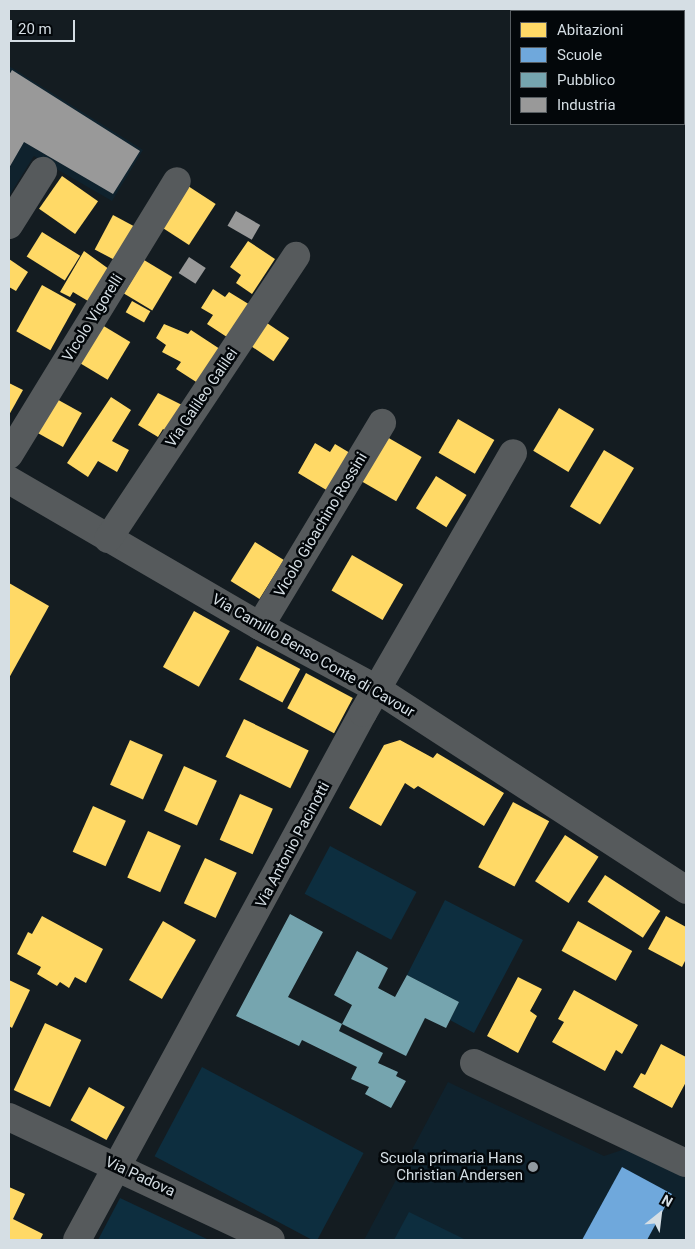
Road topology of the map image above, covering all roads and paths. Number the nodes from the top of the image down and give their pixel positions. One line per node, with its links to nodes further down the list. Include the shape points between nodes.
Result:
1 (43, 171): 3 (street)
2 (177, 181): 7 (street, Vicolo Vigorelli)
3 (9, 225)
4 (296, 256): 9 (street, Via Galileo Galilei)
5 (382, 423): 10 (street, Vicolo Gioachino Rossini)
6 (513, 452): 11 (street, Via Antonio Pacinotti)
7 (9, 455)
8 (9, 480): 9 (street, Via Camillo Benso Conte di Cavour)
9 (108, 539): 10 (street, Via Camillo Benso Conte di Cavour)
10 (260, 626): 11 (street, Via Camillo Benso Conte di Cavour)
11 (377, 689): 12 (street, Via Camillo Benso Conte di Cavour); 16 (street, Via Antonio Pacinotti)
12 (686, 890)
13 (474, 1063): 15 (street)
14 (9, 1117): 16 (street, Via Padova)
15 (686, 1163)
16 (120, 1167): 17 (street, Via Antonio Pacinotti); 18 (street, Via Padova)
17 (77, 1240)
18 (270, 1240)

